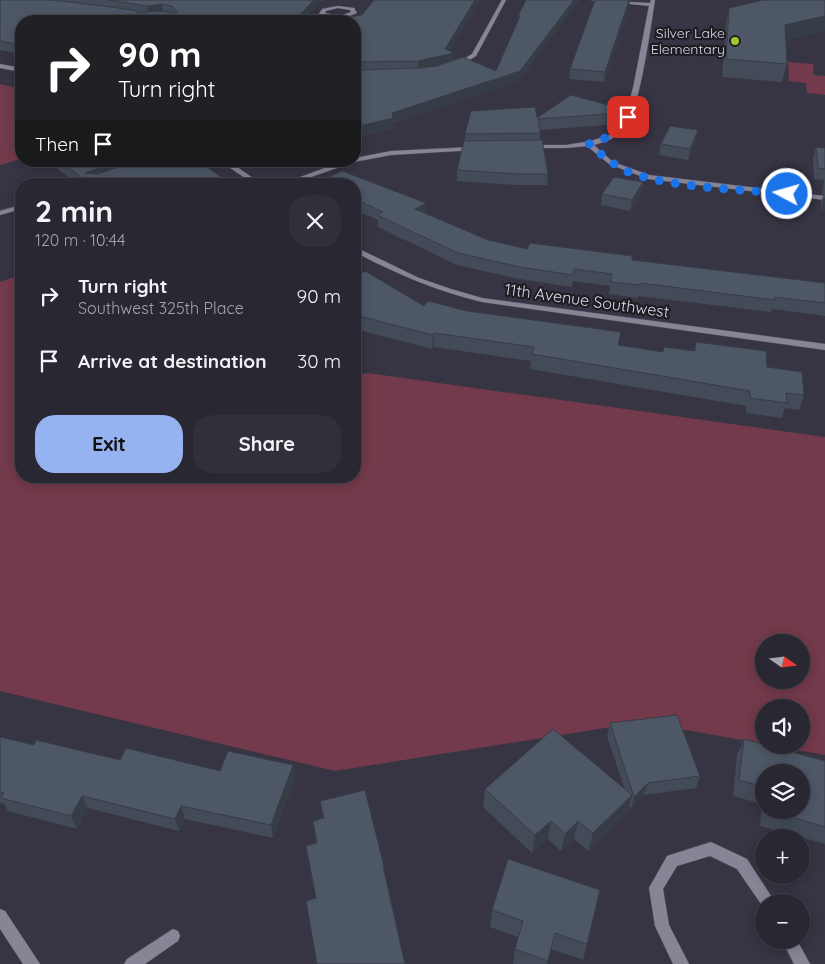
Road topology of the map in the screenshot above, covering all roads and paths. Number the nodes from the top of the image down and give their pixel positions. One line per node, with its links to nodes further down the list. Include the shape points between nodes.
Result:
1 (350, 0): 5 (street)
2 (504, 0): 9 (street, via 474,55)
3 (593, 0): 4 (street)
4 (652, 2): 11 (street, via 628,117 618,132)
5 (343, 7): 6 (street, via 327,8 322,14); 7 (street, via 352,9 354,13)
6 (326, 15)
7 (348, 15)
8 (0, 66): 10 (street)
9 (453, 67)
10 (15, 69)
11 (589, 144): 12 (street); 19 (street, via 611,163 648,177)
12 (522, 148)
13 (484, 149): 14 (street, via 391,153)
14 (361, 159)
15 (232, 167): 17 (street)
16 (334, 167): 18 (street)
17 (249, 178)
18 (301, 178)
19 (825, 198)
20 (15, 209): 21 (street)
21 (0, 213)
22 (361, 252): 23 (street, 11th Avenue Southwest, via 399,274 482,300)
23 (825, 347)
24 (763, 894): 30 (street, via 742,864 711,849 672,861 656,888 662,926)
25 (0, 916): 28 (street)
26 (173, 936): 29 (street)
27 (794, 949): 31 (street)
28 (32, 964)
29 (132, 964)
30 (681, 964)
31 (802, 964)

